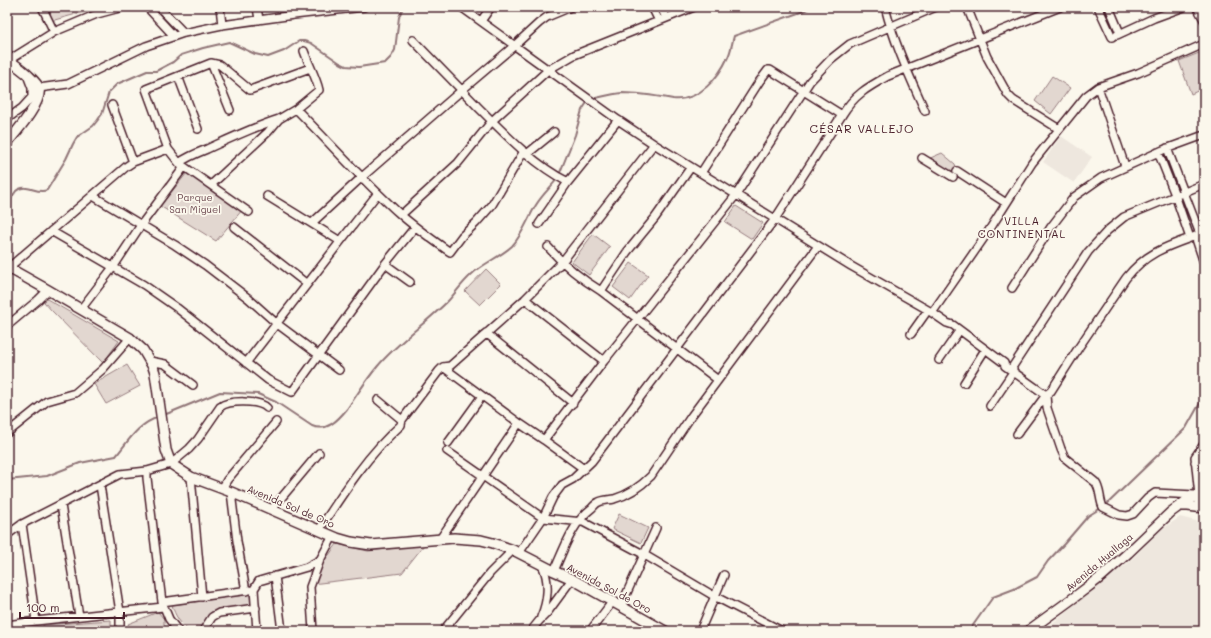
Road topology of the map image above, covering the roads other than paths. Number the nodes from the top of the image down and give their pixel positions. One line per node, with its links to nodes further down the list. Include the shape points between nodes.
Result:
1 (42, 7): 31 (street)
2 (123, 7): 31 (street, via 97,14)
3 (147, 7): 34 (street)
4 (159, 7): 32 (street)
5 (220, 7): 29 (street)
6 (257, 7): 25 (street)
7 (364, 7): 22 (street)
8 (461, 7): 26 (street)
9 (491, 7): 26 (street)
10 (571, 7): 38 (street, via 547,17)
11 (652, 7): 28 (street)
12 (661, 7): 24 (street)
13 (694, 7): 24 (street)
14 (885, 7): 30 (street)
15 (936, 7): 30 (street)
16 (968, 7): 35 (street)
17 (1060, 7): 35 (street)
18 (1098, 7): 33 (street)
19 (1109, 7): 33 (street)
20 (1184, 7): 33 (street)
21 (1197, 7): 27 (street)
22 (329, 9): 23 (street)
23 (293, 11): 25 (street)
24 (666, 18): 28 (street)
25 (259, 20): 29 (street)
26 (481, 20): 38 (street)
27 (1204, 20)
28 (659, 21): 44 (street, via 574,55)
29 (222, 26): 32 (street)
30 (890, 26): 43 (street); 50 (street, via 850,44 821,69)
31 (54, 32): 40 (street)
32 (184, 33): 34 (street)
33 (1116, 35)
34 (174, 36): 48 (street, via 146,46 68,84)
35 (979, 39): 43 (street); 61 (street, via 1012,100)
36 (413, 40): 49 (street)
37 (1204, 44): 47 (street, via 1138,73)
38 (514, 46): 44 (street); 49 (street)
39 (304, 51): 42 (street)
40 (8, 60): 45 (main road)
41 (211, 63): 42 (street, via 220,65 250,90); 46 (street); 53 (street)
42 (310, 68): 52 (street, via 320,90)
43 (907, 69): 54 (street); 55 (street, via 865,89 853,99)
44 (548, 70): 58 (street); 59 (street)
45 (27, 74): 48 (main road); 57 (street, via 32,96)
46 (178, 76): 60 (street); 67 (street, via 146,89)
47 (1098, 87): 61 (street, via 1086,96); 73 (street)
48 (39, 88): 64 (main road, via 39,98 34,107)
49 (462, 90): 59 (street); 76 (street)
50 (803, 90): 55 (street); 75 (street, via 770,70 766,71); 82 (street)
51 (112, 105): 71 (street)
52 (296, 109): 56 (street); 76 (street)
53 (230, 110)
54 (925, 111)
55 (842, 114): 89 (street)
56 (280, 119): 72 (street, via 224,140 185,159); 79 (street)
57 (7, 120)
58 (618, 120): 65 (street); 77 (street)
59 (492, 121): 68 (street); 88 (street, via 458,163)
60 (198, 129)
61 (1059, 129): 86 (street, via 1032,162)
62 (554, 132): 68 (street)
63 (1204, 135): 66 (street)
64 (7, 143)
65 (654, 144): 74 (street); 100 (street)
66 (1167, 148): 69 (street); 80 (street)
67 (168, 149): 71 (street); 72 (street)
68 (526, 152): 77 (street, via 545,169); 94 (street, via 492,205 450,252)
69 (1158, 152): 73 (street); 83 (street)
70 (922, 158): 86 (street)
71 (133, 162): 84 (street)
72 (182, 165): 79 (street); 92 (street)
73 (1125, 166): 107 (street, via 1100,178 1074,198 1051,227)
74 (691, 167): 75 (street); 109 (street)
75 (701, 173): 82 (street)
76 (362, 177): 81 (street); 90 (street)
77 (568, 182): 91 (street)
78 (1204, 184): 80 (street)
79 (211, 185): 87 (street)
80 (1184, 192): 83 (street); 96 (street)
81 (378, 193): 88 (street); 97 (street)
82 (736, 194): 89 (street); 113 (street)
83 (1175, 195): 96 (street); 131 (street, via 1124,217 1088,252 1013,366)
84 (93, 196): 92 (street); 95 (street)
85 (267, 196): 90 (street)
86 (1006, 202): 112 (street, via 988,232)
87 (249, 212)
88 (401, 215): 94 (street)
89 (775, 219): 98 (street); 121 (street)
90 (312, 223): 97 (street)
91 (539, 224)
92 (141, 226): 103 (street); 114 (street, via 205,265)
93 (234, 227): 106 (street)
94 (415, 227): 102 (street)
95 (51, 231): 103 (street); 104 (street)
96 (1197, 235): 101 (street); 135 (street, via 1156,251 1134,268)
97 (340, 241): 106 (street)
98 (818, 246): 112 (street); 132 (street)
99 (548, 247): 100 (street)
100 (562, 262): 109 (street); 110 (street)
101 (1204, 263)
102 (385, 264): 105 (street); 123 (street)
103 (114, 266): 111 (street); 127 (street, via 176,308)
104 (8, 268): 108 (main road)
105 (410, 282)
106 (307, 284): 114 (street)
107 (1012, 288)
108 (48, 290): 111 (main road); 116 (street)
109 (601, 290): 113 (street)
110 (525, 299): 117 (street); 126 (street)
111 (81, 309): 120 (main road)
112 (930, 312): 115 (street); 118 (street)
113 (637, 319): 121 (street); 126 (street)
114 (276, 323): 123 (street); 127 (street)
115 (946, 323): 119 (street); 128 (street, via 953,325)
116 (7, 326)
117 (486, 333): 129 (street, via 450,366); 138 (street)
118 (911, 334)
119 (957, 334): 122 (street); 124 (street)
120 (130, 338): 125 (main road); 144 (street, via 103,369 76,393 47,401)
121 (676, 349): 132 (street); 152 (street)
122 (983, 353): 128 (street, via 1002,367); 133 (street)
123 (319, 356): 127 (street, via 292,392 268,380); 130 (street)
124 (939, 360)
125 (150, 361): 134 (street, via 165,364); 151 (main road, via 158,386 166,450)
126 (604, 361): 138 (street)
127 (246, 363)
128 (1005, 366): 131 (street)
129 (444, 367): 136 (street); 141 (street)
130 (339, 370)
131 (1013, 372): 135 (street); 139 (street)
132 (718, 380): 166 (street, via 651,476 631,492 599,502)
133 (964, 383)
134 (193, 385)
135 (1046, 395): 145 (street); 159 (street, via 1047,408 1061,449 1070,462 1098,485 1103,507 1127,516 1133,514 1151,495 1158,492)
136 (482, 396): 143 (street); 154 (street, via 448,447)
137 (378, 400): 141 (street)
138 (573, 403): 146 (street)
139 (990, 406)
140 (267, 408): 151 (street, via 261,403 224,404 198,439)
141 (402, 420): 169 (street, via 401,425 378,448 348,487)
142 (276, 422): 157 (street)
143 (519, 424): 146 (street); 154 (street)
144 (7, 433)
145 (1017, 434)
146 (544, 440): 152 (street)
147 (1204, 444): 150 (street, via 1195,457)
148 (319, 453): 164 (street)
149 (1204, 460): 150 (street)
150 (1195, 462): 160 (street)
151 (171, 464): 153 (street); 155 (main road, Avenida Sol de Oro)
152 (584, 469): 165 (street, via 562,485)
153 (147, 471): 156 (street, via 120,474); 186 (street)
154 (483, 476): 165 (street); 172 (street)
155 (191, 477): 157 (main road, Avenida Sol de Oro); 183 (street)
156 (100, 485): 161 (street); 188 (street)
157 (222, 489): 158 (main road, Avenida Sol de Oro)
158 (231, 492): 164 (main road, Avenida Sol de Oro); 182 (street)
159 (1168, 494): 160 (street); 162 (street, via 1178,501)
160 (1202, 496): 162 (main road, Avenida Huallaga, via 1189,499); 163 (street)
161 (61, 504): 167 (street); 189 (street)
162 (1180, 506): 163 (main road); 206 (main road, Avenida Huallaga, via 1170,512 1101,577)
163 (1201, 508)
164 (272, 510): 169 (main road, Avenida Sol de Oro)
165 (543, 518): 166 (street); 173 (street)
166 (578, 522): 174 (street, via 583,522); 177 (street)
167 (22, 524): 170 (street); 190 (street)
168 (656, 528): 174 (street)
169 (319, 530): 171 (main road, Avenida Sol de Oro)
170 (7, 535)
171 (333, 536): 172 (main road, Avenida Sol de Oro, via 371,545); 175 (street)
172 (440, 539): 173 (main road, Avenida Sol de Oro, via 481,540)
173 (516, 552): 176 (main road, Avenida Sol de Oro); 200 (street, via 490,573)
174 (644, 554): 184 (street); 185 (street)
175 (320, 560): 179 (street, via 307,567); 199 (street, via 310,587)
176 (542, 565): 177 (main road, Avenida Sol de Oro); 191 (street, via 547,577 547,596)
177 (554, 572): 180 (main road, Avenida Sol de Oro)
178 (724, 575): 184 (street)
179 (275, 576): 181 (street, via 259,581); 198 (street)
180 (572, 578): 185 (main road, Avenida Sol de Oro); 191 (street)
181 (254, 590): 182 (street); 187 (street)
182 (246, 591): 183 (street)
183 (202, 596): 186 (street)
184 (714, 596): 193 (street); 204 (street)
185 (617, 603): 202 (street); 203 (main road, Avenida Sol de Oro)
186 (163, 605): 188 (street); 195 (street)
187 (256, 608): 196 (street, via 219,613 212,617); 197 (street)
188 (120, 612): 189 (street); 194 (street)
189 (79, 616): 190 (street)
190 (36, 621): 192 (street)
191 (539, 621): 201 (street)
192 (7, 625)
193 (773, 629): 205 (street)
194 (120, 631)
195 (178, 631)
196 (203, 631)
197 (257, 631)
198 (282, 631)
199 (313, 631)
200 (443, 631)
201 (531, 631)
202 (590, 631)
203 (664, 631)
204 (700, 631)
205 (782, 631)
206 (1028, 631)

